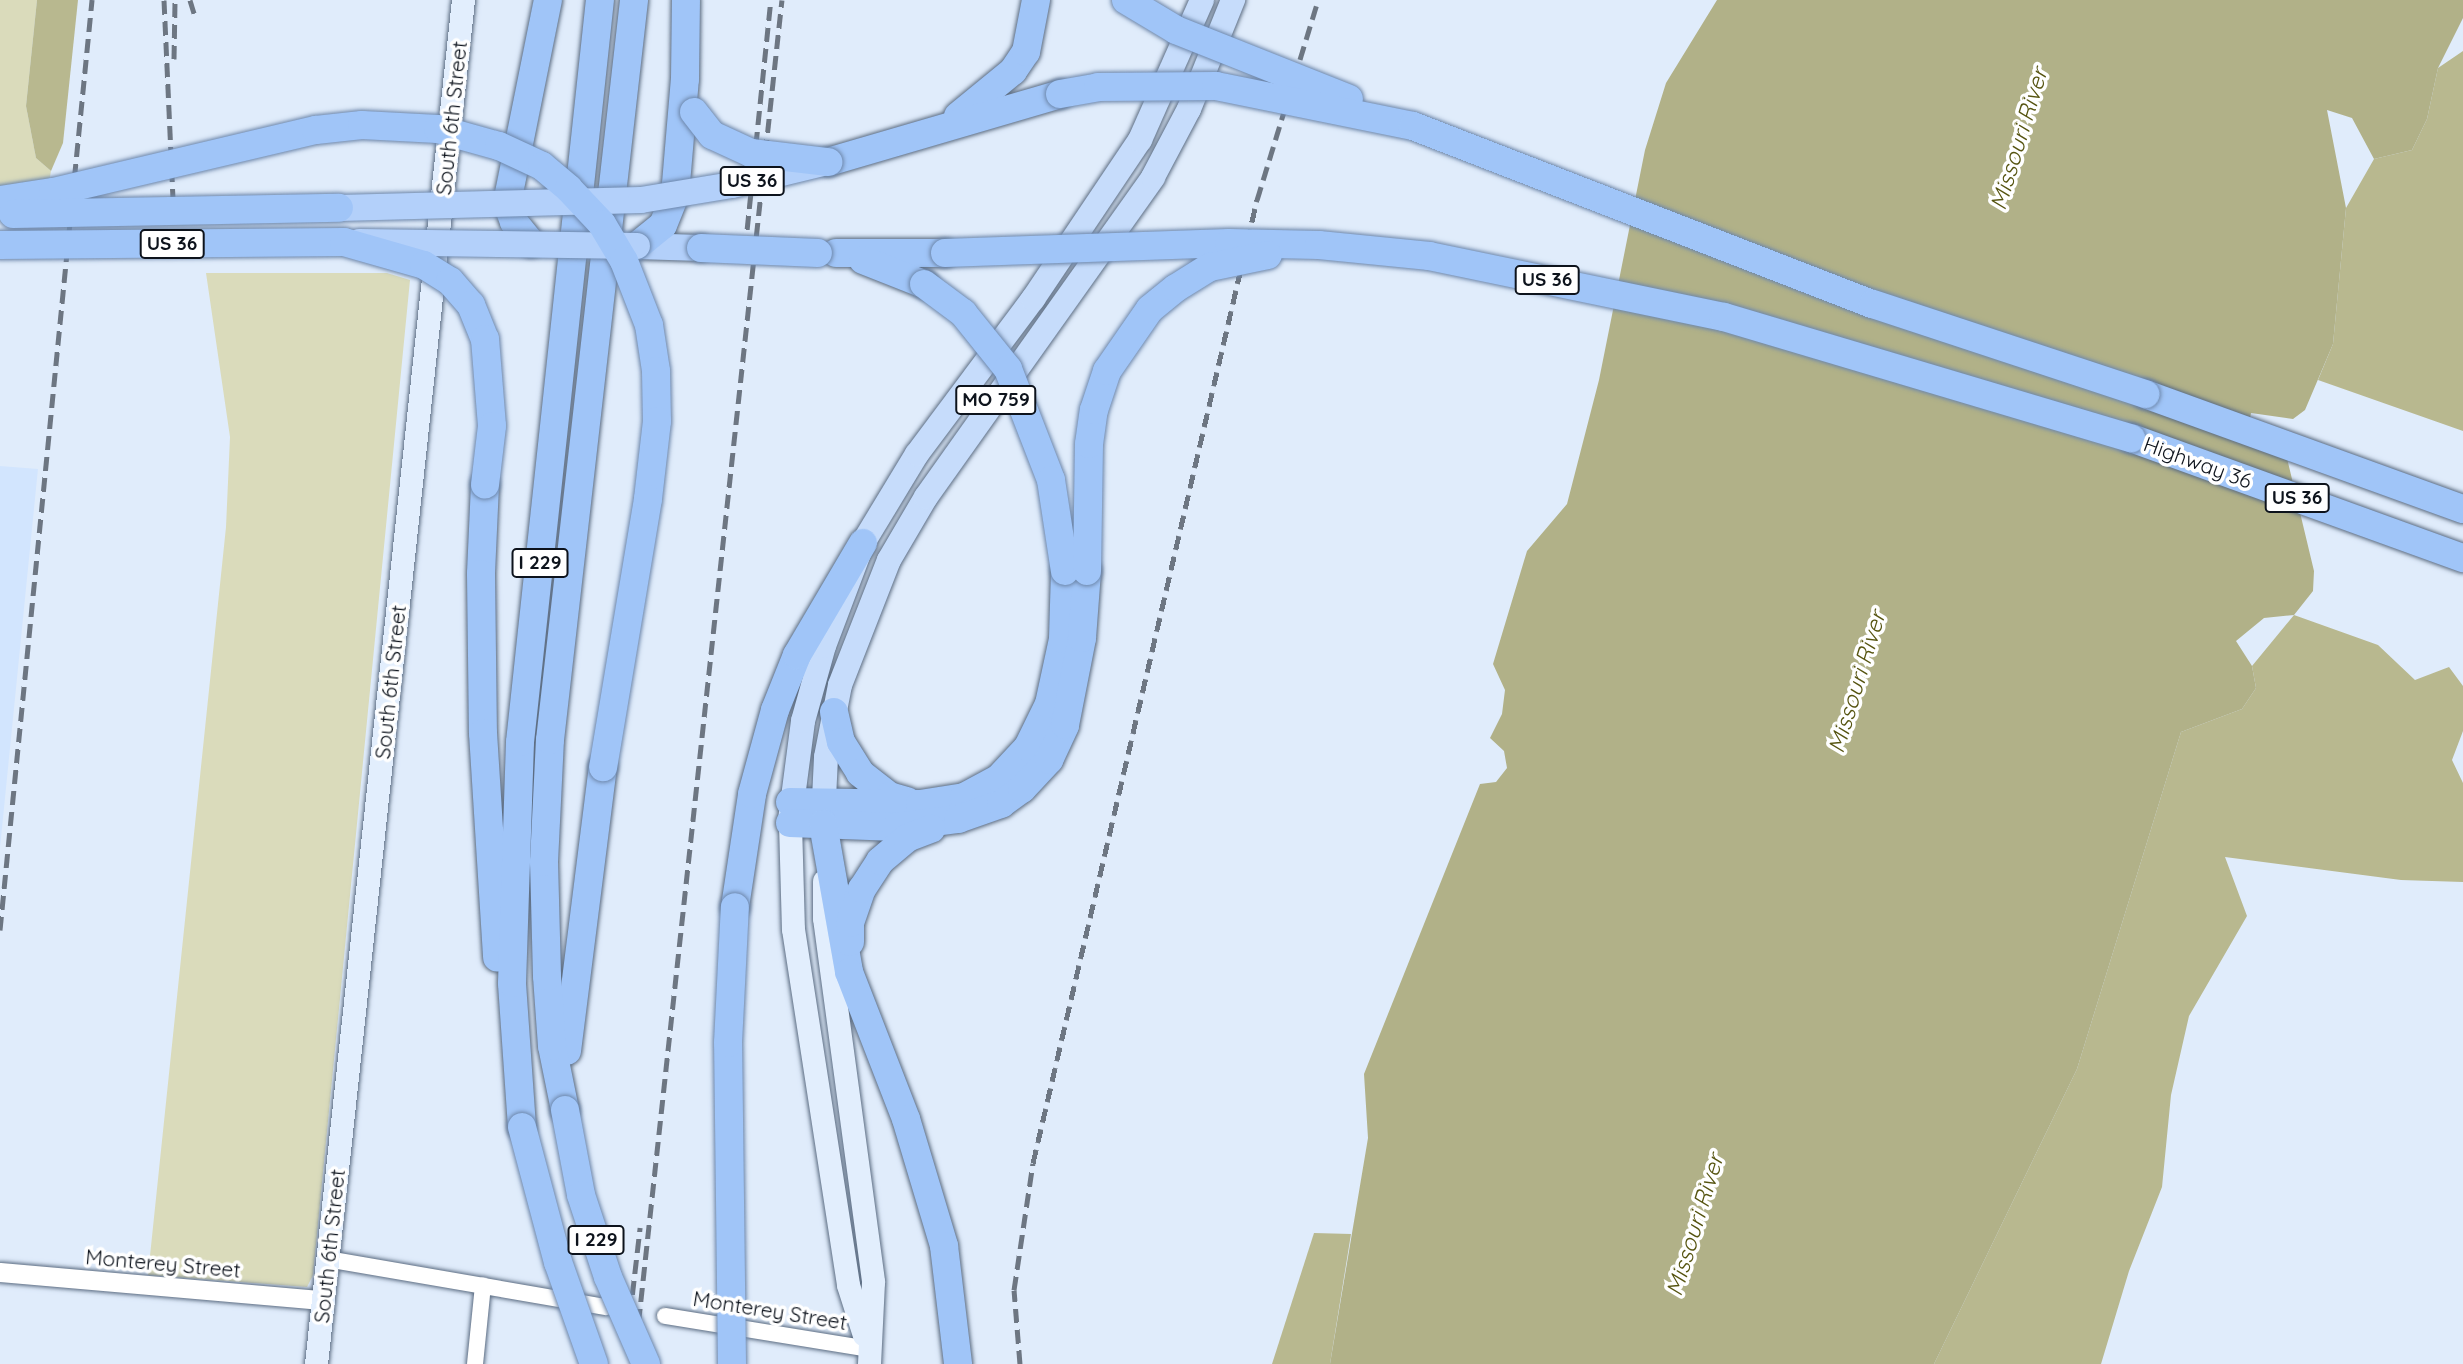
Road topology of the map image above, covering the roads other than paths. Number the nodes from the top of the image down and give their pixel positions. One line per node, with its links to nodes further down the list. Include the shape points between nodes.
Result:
1 (463, 0): 38 (main road, South 6th Street)
2 (548, 0): 16 (highway)
3 (600, 0): 37 (highway, I 229, via 520,742 512,984)
4 (634, 0): 36 (highway, I 229, via 550,740 544,862 547,976 552,1046)
5 (686, 0): 10 (highway)
6 (1036, 0): 12 (highway, via 1026,52 1013,71)
7 (1125, 0): 11 (highway, bridge, via 1186,35)
8 (1202, 0): 27 (main road, MO 759, via 1140,141 1033,299 917,454)
9 (1233, 0): 30 (main road, MO 759, via 1189,108 1153,177 926,497 890,560 867,609)
10 (687, 114): 13 (highway, bridge, via 712,135 751,153); 14 (highway)
11 (1413, 126): 12 (highway, US 36, bridge, via 1216,86 1098,87); 26 (highway, US 36, bridge, via 1873,304 2144,394)
12 (944, 127): 13 (highway, US 36)
13 (828, 162): 14 (highway, US 36, bridge)
14 (675, 195): 16 (highway, US 36, bridge); 23 (highway, via 663,225)
15 (0, 200): 36 (highway, bridge, via 66,189 316,130 362,125 438,129 499,146 542,166 602,224 624,261 649,324 657,421 574,971)
16 (508, 203): 17 (highway, US 36, bridge); 20 (highway)
17 (339, 208): 18 (highway, US 36, bridge)
18 (0, 214)
19 (344, 242): 20 (highway, US 36, bridge); 21 (highway, US 36, bridge); 37 (highway, bridge, via 425,265 450,281 471,305 485,339 492,426 481,574 486,796 500,990)
20 (531, 243): 23 (highway, US 36, bridge)
21 (0, 245)
22 (1319, 245): 25 (highway, US 36, bridge); 28 (highway, Highway 36 / US 36, bridge, via 1429,256 1724,317 2131,438); 29 (highway, bridge, via 1210,267 1150,309 1126,340 1107,371 1094,410)
23 (637, 246): 24 (highway, US 36)
24 (701, 248): 25 (highway, US 36, bridge)
25 (827, 253): 29 (highway, bridge, via 878,264 924,284 963,313 1008,369 1051,480)
26 (2463, 509)
27 (863, 543): 32 (main road, via 824,646 803,721); 49 (highway, bridge, via 797,655 775,710 752,794 735,906 728,1043)
28 (2463, 558)
29 (1076, 571): 31 (highway, via 1049,704 1028,747 999,778 964,797); 34 (highway, via 1074,684 1065,725 1049,760 1001,804)
30 (834, 712): 31 (highway, via 841,742 860,773 889,796); 33 (main road, MO 759)
31 (920, 804): 33 (highway)
32 (790, 813): 33 (highway); 44 (main road, via 793,929 817,1094 848,1285)
33 (823, 813): 34 (highway, via 896,827); 35 (highway); 44 (main road, via 824,919 873,1282)
34 (958, 819): 35 (highway, via 907,838 880,861 862,889 850,923)
35 (849, 972): 50 (highway, via 906,1119 944,1246)
36 (565, 1110): 48 (highway, I 229, bridge, via 581,1195 608,1277)
37 (522, 1127): 47 (highway, I 229, bridge, via 558,1262)
38 (327, 1259): 40 (street); 41 (main road, South 6th Street)
39 (0, 1272): 41 (street, Monterey Street)
40 (483, 1285): 42 (street); 46 (street)
41 (322, 1300): 45 (main road, South 6th Street)
42 (606, 1307)
43 (665, 1316): 44 (street, Monterey Street)
44 (869, 1356)
45 (316, 1364)
46 (475, 1364)
47 (594, 1364)
48 (646, 1364)
49 (732, 1364)
50 (958, 1364)

